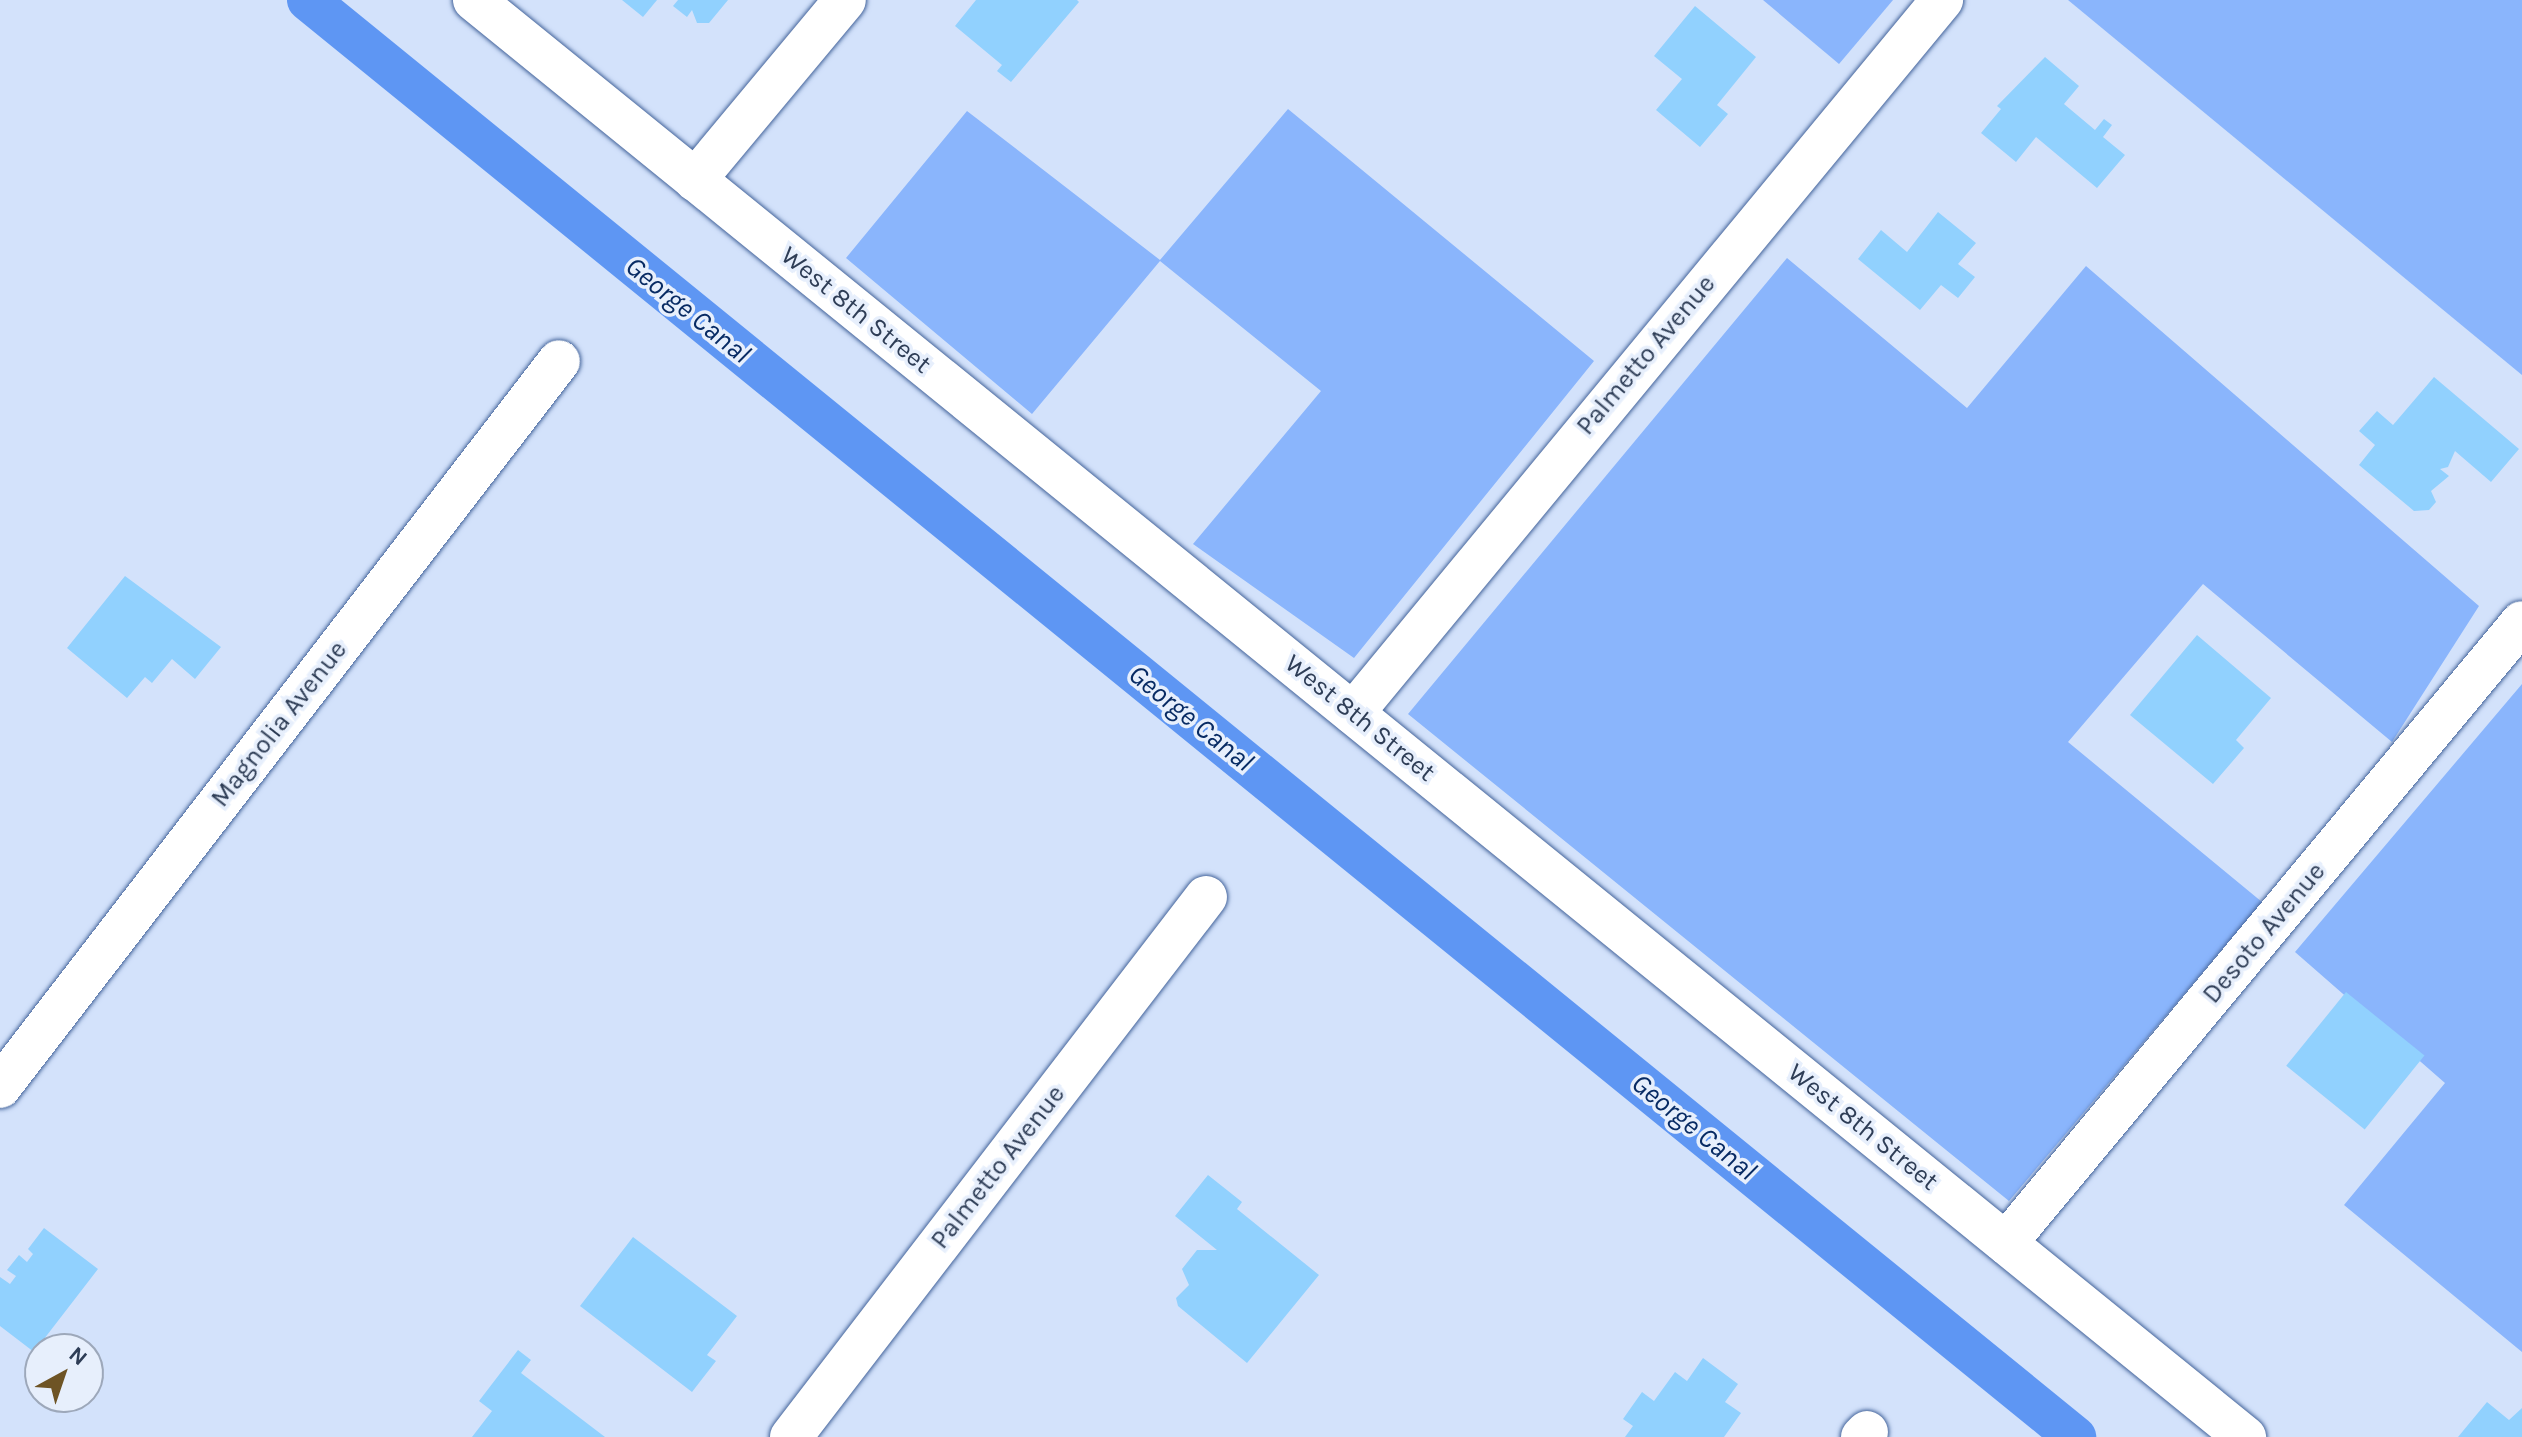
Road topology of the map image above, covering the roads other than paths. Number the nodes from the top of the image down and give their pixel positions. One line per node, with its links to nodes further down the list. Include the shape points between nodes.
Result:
1 (474, 0): 4 (street, West 8th Street)
2 (845, 0): 4 (street)
3 (1942, 0): 7 (street, Palmetto Avenue)
4 (695, 180): 7 (street, West 8th Street)
5 (559, 361): 9 (street, Magnolia Avenue)
6 (2522, 622): 10 (street, Desoto Avenue)
7 (1353, 713): 10 (street, West 8th Street)
8 (1206, 897): 11 (street, Palmetto Avenue)
9 (0, 1087)
10 (2006, 1243): 12 (street, West 8th Street)
11 (791, 1437)
12 (2245, 1437)

